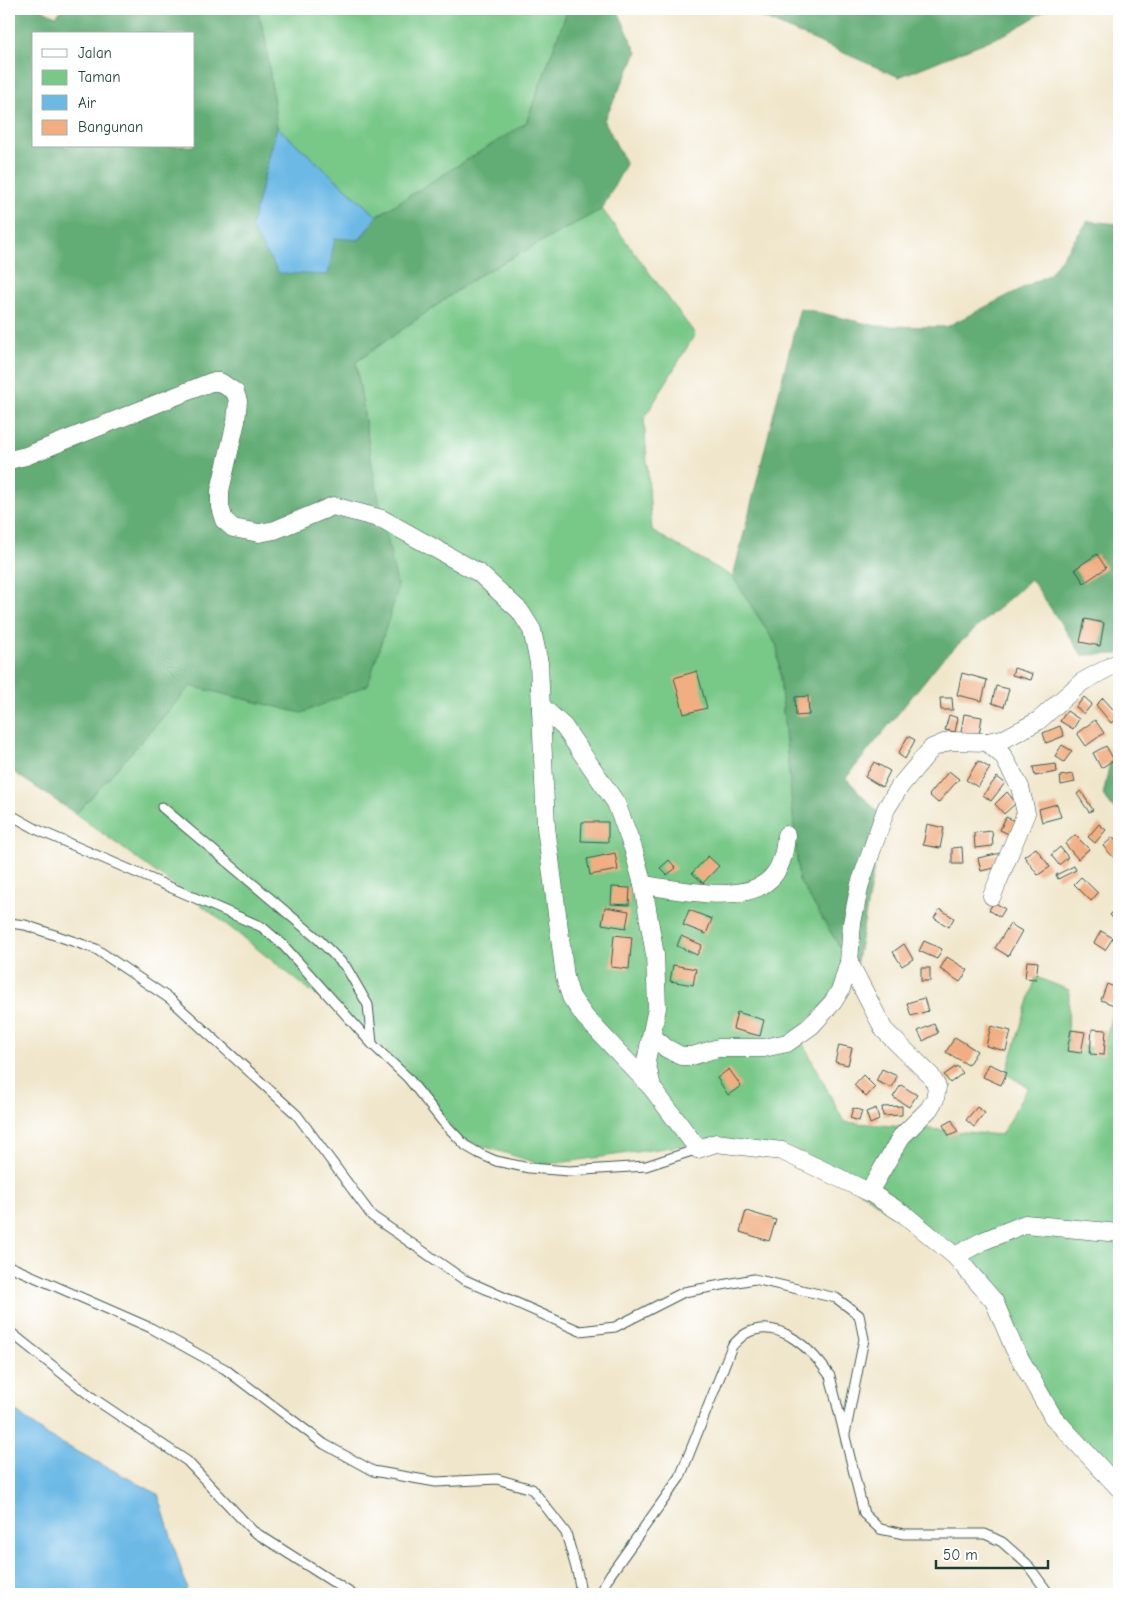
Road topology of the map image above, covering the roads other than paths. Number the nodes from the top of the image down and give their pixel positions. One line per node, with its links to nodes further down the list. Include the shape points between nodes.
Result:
1 (9, 460): 3 (street, via 212,382 220,382 235,392 238,402 220,491 224,520 233,528 259,533 275,530 333,506 382,519 479,573 520,611 532,630 539,663)
2 (1119, 663): 4 (street, via 1082,682 1038,721 1006,738)
3 (541, 706): 8 (street, via 564,727 616,802); 14 (street, via 546,827 565,977 571,997 585,1017)
4 (987, 742): 9 (street, via 1003,756 1020,787 1026,813); 11 (street, via 949,741 932,748 900,786 886,809 860,884)
5 (162, 807): 13 (lane, via 318,939 346,967 368,1005)
6 (9, 814): 13 (lane, via 38,830 262,927 284,946)
7 (786, 835): 8 (street, via 777,871 769,881 744,893 722,894)
8 (643, 885): 12 (street, via 655,955 657,1008)
9 (992, 896)
10 (9, 923): 21 (lane, via 96,948 170,999 296,1114 372,1216 463,1279 580,1331 615,1327 684,1292 754,1279 836,1298 859,1316 864,1339)
11 (849, 962): 12 (street, via 833,1002 811,1026 787,1043 764,1048 718,1048 681,1056); 16 (street, via 884,1030 931,1076 937,1087 935,1099 901,1137)
12 (652, 1036): 14 (street, via 646,1061)
13 (372, 1044): 15 (lane, via 408,1078 466,1146 496,1161 569,1171 646,1166)
14 (652, 1088): 15 (street)
15 (698, 1149): 16 (street, via 716,1143 782,1151)
16 (870, 1192): 18 (street)
17 (1119, 1233): 18 (street, via 1025,1224)
18 (955, 1256): 22 (street, via 994,1301 1014,1348 1053,1417)
19 (9, 1266): 24 (lane, via 151,1328 225,1369 324,1444 373,1471 436,1482 497,1479 532,1489 566,1533)
20 (9, 1331): 23 (lane, via 93,1398 187,1461 253,1531)
21 (845, 1434): 25 (lane, via 830,1376 820,1361 794,1338 782,1332 761,1329 746,1333 732,1346 680,1477); 26 (lane, via 864,1514 880,1529 904,1534 985,1534 1002,1542 1027,1564)
22 (1119, 1488)
23 (352, 1594)
24 (581, 1594)
25 (598, 1594)
26 (1049, 1594)

